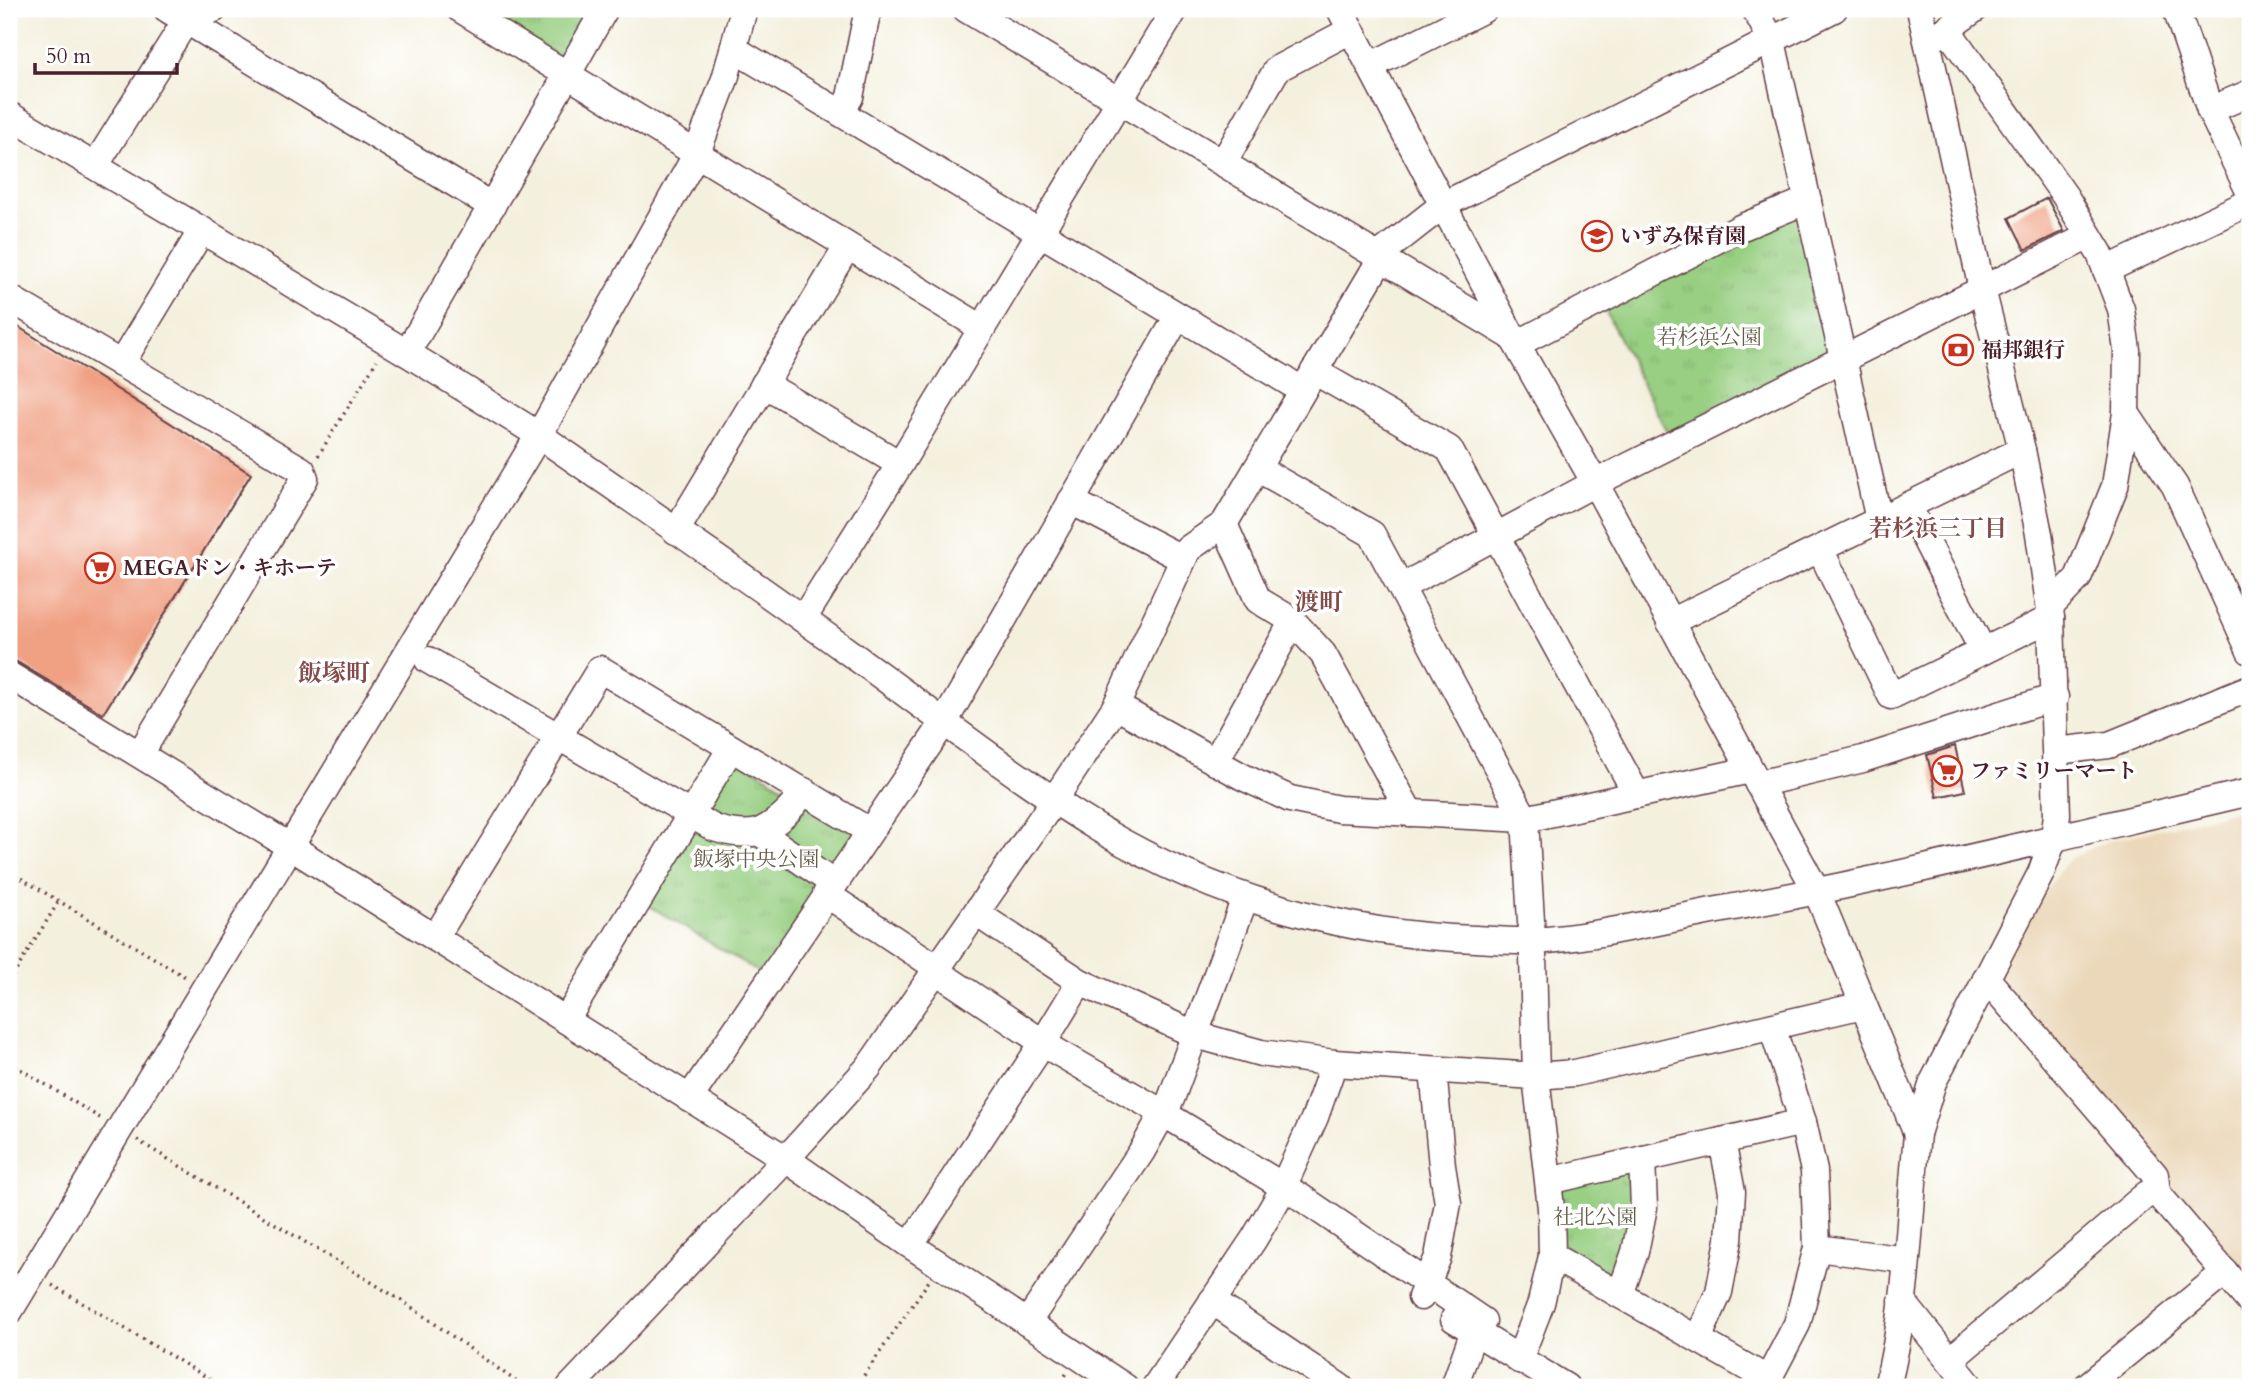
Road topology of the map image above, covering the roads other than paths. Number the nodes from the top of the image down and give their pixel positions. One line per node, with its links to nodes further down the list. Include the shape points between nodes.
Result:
1 (214, 9): 14 (street)
2 (460, 9): 20 (street)
3 (605, 9): 20 (street)
4 (744, 9): 18 (street)
5 (869, 9): 24 (street, via 850,97)
6 (968, 9): 22 (street)
7 (1485, 9): 19 (street)
8 (1755, 9): 17 (street)
9 (1834, 9): 17 (street)
10 (1920, 9): 16 (street)
11 (1975, 9): 16 (street)
12 (2176, 9): 23 (street)
13 (1169, 11): 22 (street)
14 (176, 15): 28 (street); 33 (street)
15 (1345, 20): 19 (street); 27 (street, via 1277,69)
16 (1938, 35): 36 (street, via 2065,196); 40 (street)
17 (1772, 41): 30 (street); 32 (street)
18 (734, 49): 24 (street); 26 (street)
19 (1370, 66): 32 (street)
20 (568, 73): 26 (street); 33 (street)
21 (2250, 93): 23 (street)
22 (1120, 102): 27 (street); 35 (street)
23 (2210, 110): 29 (street)
24 (841, 113): 35 (street)
25 (9, 115): 28 (street)
26 (696, 155): 37 (street); 51 (street)
27 (1223, 163): 38 (street)
28 (95, 166): 34 (street)
29 (2250, 193)
30 (1808, 200): 44 (street, via 1740,228); 46 (street)
31 (2250, 202): 39 (street)
32 (1443, 205): 38 (street); 44 (street)
33 (492, 206): 45 (street)
34 (202, 230): 45 (street); 47 (street)
35 (1041, 232): 42 (street); 43 (street)
36 (2089, 236): 39 (street); 40 (street)
37 (847, 247): 43 (street); 49 (street)
38 (1380, 256): 44 (street); 48 (street)
39 (2106, 270): 50 (street, via 2121,309 2127,349)
40 (1982, 289): 46 (street); 52 (street)
41 (9, 298): 47 (street)
42 (1178, 316): 48 (street); 56 (street)
43 (982, 328): 53 (street)
44 (1515, 341): 55 (street)
45 (407, 353): 51 (street)
46 (1844, 359): 55 (street); 58 (street)
47 (121, 364): 81 (street, via 302,470 305,478)
48 (1308, 381): 54 (street); 61 (street, via 1449,449)
49 (764, 384): 53 (street); 60 (street)
50 (2126, 413): 65 (street, via 2115,486 2078,578); 71 (street, via 2175,486)
51 (539, 435): 60 (street); 69 (street)
52 (2022, 450): 57 (street); 65 (street)
53 (900, 464): 66 (street)
54 (1257, 468): 59 (street); 64 (street, via 1372,534)
55 (1595, 483): 61 (street); 68 (street)
56 (1072, 501): 63 (street); 77 (street)
57 (1908, 506): 58 (street); 70 (street)
58 (1880, 520): 62 (street)
59 (1224, 524): 63 (street, via 1188,549); 67 (street, via 1258,600)
60 (676, 531): 66 (street)
61 (1497, 536): 64 (street); 86 (street)
62 (1820, 549): 68 (street); 70 (street, via 1891,696)
63 (1183, 559): 76 (street)
64 (1401, 587): 90 (street)
65 (2050, 612): 70 (street); 75 (street)
66 (803, 619): 77 (street)
67 (1293, 621): 82 (street); 88 (street, via 1323,654)
68 (1670, 622): 83 (street)
69 (417, 635): 78 (street); 94 (street)
70 (1983, 651)
71 (2250, 651)
72 (428, 660): 78 (street)
73 (9, 675): 81 (street)
74 (2250, 688): 80 (street, via 2109,745)
75 (2055, 697): 80 (street); 83 (street, via 1863,760)
76 (1115, 706): 82 (street); 87 (street)
77 (945, 721): 87 (street); 91 (street)
78 (561, 730): 79 (street, via 600,668); 89 (street); 99 (street)
79 (731, 748): 84 (street); 89 (street)
80 (2056, 751): 93 (street)
81 (140, 754): 94 (street)
82 (1214, 762): 88 (street, via 1290,799 1339,810)
83 (1754, 777): 86 (street); 96 (street)
84 (804, 791): 91 (street); 92 (street, via 778,822)
85 (2250, 792): 93 (street)
86 (1637, 795): 90 (street)
87 (1055, 799): 97 (street, via 1149,856); 98 (street)
88 (1410, 813): 90 (street)
89 (690, 815): 92 (street, via 729,833); 105 (street)
90 (1525, 819): 100 (street)
91 (869, 831): 95 (street)
92 (758, 832): 95 (street)
93 (2054, 837): 96 (street); 102 (street, via 2041,873)
94 (290, 847): 99 (street); 132 (street)
95 (830, 889): 101 (street); 112 (street)
96 (1817, 892): 100 (street); 104 (street)
97 (1245, 898): 100 (street, via 1363,927 1441,938); 107 (street)
98 (976, 913): 101 (street); 103 (street)
99 (435, 938): 105 (street)
100 (1532, 941): 111 (street)
101 (936, 971): 108 (street); 117 (street, via 868,1068)
102 (1986, 978): 115 (street, via 1933,1082); 121 (street, via 2155,1175)
103 (1080, 982): 107 (street); 108 (street)
104 (1863, 1005): 106 (street); 115 (street)
105 (566, 1020): 112 (street)
106 (1772, 1027): 111 (street, via 1575,1073); 114 (street)
107 (1196, 1035): 109 (street, via 1261,1053); 113 (street)
108 (1044, 1043): 113 (street); 122 (street)
109 (1334, 1063): 110 (street); 120 (street)
110 (1433, 1070): 111 (street); 127 (street, via 1448,1203 1438,1257)
111 (1536, 1076): 119 (street)
112 (689, 1099): 117 (street)
113 (1163, 1113): 120 (street); 133 (street, via 1142,1152)
114 (1803, 1122): 116 (street); 123 (street, via 1814,1171)
115 (1917, 1134): 125 (street)
116 (1721, 1141): 118 (street); 135 (street, via 1732,1192 1729,1240 1719,1292)
117 (786, 1159): 122 (street); 140 (street)
118 (1642, 1159): 119 (street); 128 (street, via 1644,1207)
119 (1549, 1181): 124 (street)
120 (1280, 1192): 127 (street); 129 (street)
121 (2157, 1193): 126 (street); 138 (street, via 2147,1194)
122 (910, 1245): 133 (street)
123 (1817, 1248): 125 (street); 139 (street, via 1797,1324)
124 (1552, 1256): 128 (street); 137 (street, via 1541,1303)
125 (1906, 1260): 130 (street)
126 (2225, 1272): 131 (street); 149 (street)
127 (1424, 1290): 134 (street)
128 (1620, 1294): 135 (street)
129 (1212, 1301): 142 (street); 143 (street)
130 (1902, 1301): 136 (street); 138 (street)
131 (2250, 1302)
132 (9, 1312)
133 (1027, 1323): 141 (street)
134 (1478, 1327): 137 (street); 144 (street)
135 (1698, 1339): 139 (street)
136 (1896, 1353): 146 (street); 147 (street)
137 (1519, 1360): 145 (street)
138 (1950, 1360): 148 (street)
139 (1767, 1384)
140 (570, 1387)
141 (1125, 1387)
142 (1155, 1387)
143 (1340, 1387)
144 (1454, 1387)
145 (1566, 1387)
146 (1872, 1387)
147 (1887, 1387)
148 (1971, 1387)
149 (2087, 1387)

